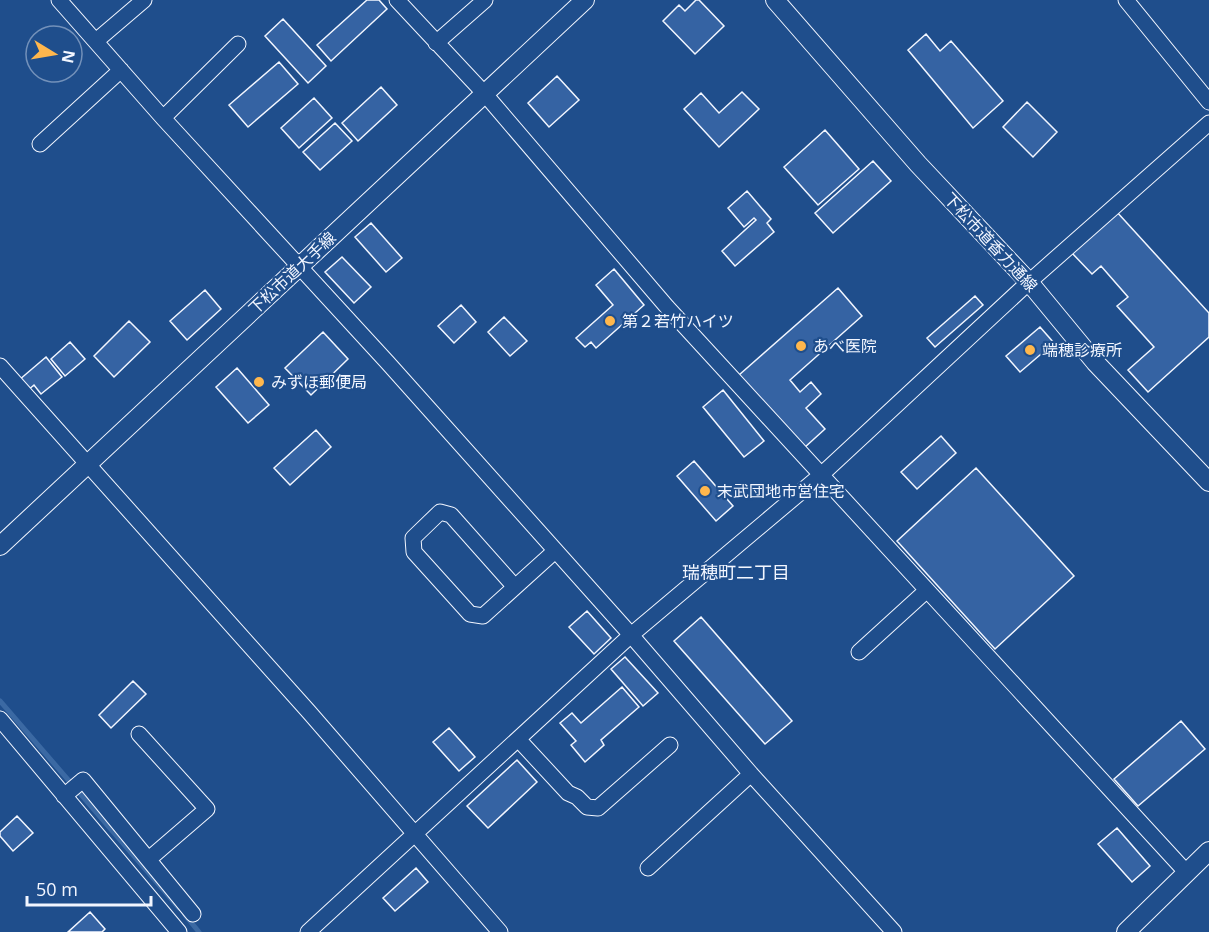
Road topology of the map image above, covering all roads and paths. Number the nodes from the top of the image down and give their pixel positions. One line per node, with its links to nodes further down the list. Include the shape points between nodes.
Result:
1 (59, 0): 8 (street)
2 (144, 0): 8 (street)
3 (397, 0): 9 (street)
4 (485, 0): 9 (street)
5 (585, 0): 12 (street, 下松市道大手線)
6 (776, 0): 18 (street, 下松市道香力通線, via 918,164)
7 (1126, 0): 13 (street)
8 (96, 41): 11 (street)
9 (436, 43): 12 (street)
10 (238, 44): 14 (street)
11 (121, 70): 14 (street); 16 (street)
12 (484, 93): 17 (street, 下松市道大手線); 21 (street, via 667,307)
13 (1209, 102)
14 (163, 118): 17 (street)
15 (1209, 123): 18 (street)
16 (40, 144)
17 (299, 267): 20 (street, 下松市道大手線); 24 (street)
18 (1029, 282): 21 (street); 22 (street, 下松市道香力通線, via 1095,362)
19 (0, 366): 20 (street)
20 (87, 463): 23 (street, 下松市道大手線); 35 (street)
21 (821, 475): 26 (street); 27 (street)
22 (1209, 482)
23 (0, 546)
24 (555, 551): 25 (street); 27 (street)
25 (515, 587): 25 (street, via 451,515 440,512 413,538 414,552 470,614 483,616)
26 (926, 591): 28 (street); 39 (street)
27 (631, 635): 31 (street); 33 (street)
28 (859, 652)
29 (0, 719): 34 (street)
30 (139, 734): 37 (street, via 207,809)
31 (518, 739): 32 (street, via 568,793 587,807 598,808); 35 (street)
32 (670, 745)
33 (751, 774): 38 (street); 44 (street)
34 (64, 796): 37 (street, via 83,780); 41 (street)
35 (416, 832): 42 (street); 43 (street)
36 (1209, 851): 39 (street)
37 (149, 859): 40 (street)
38 (648, 868)
39 (1186, 873): 45 (street)
40 (193, 915)
41 (179, 932)
42 (308, 932)
43 (500, 932)
44 (894, 932)
45 (1126, 932)

